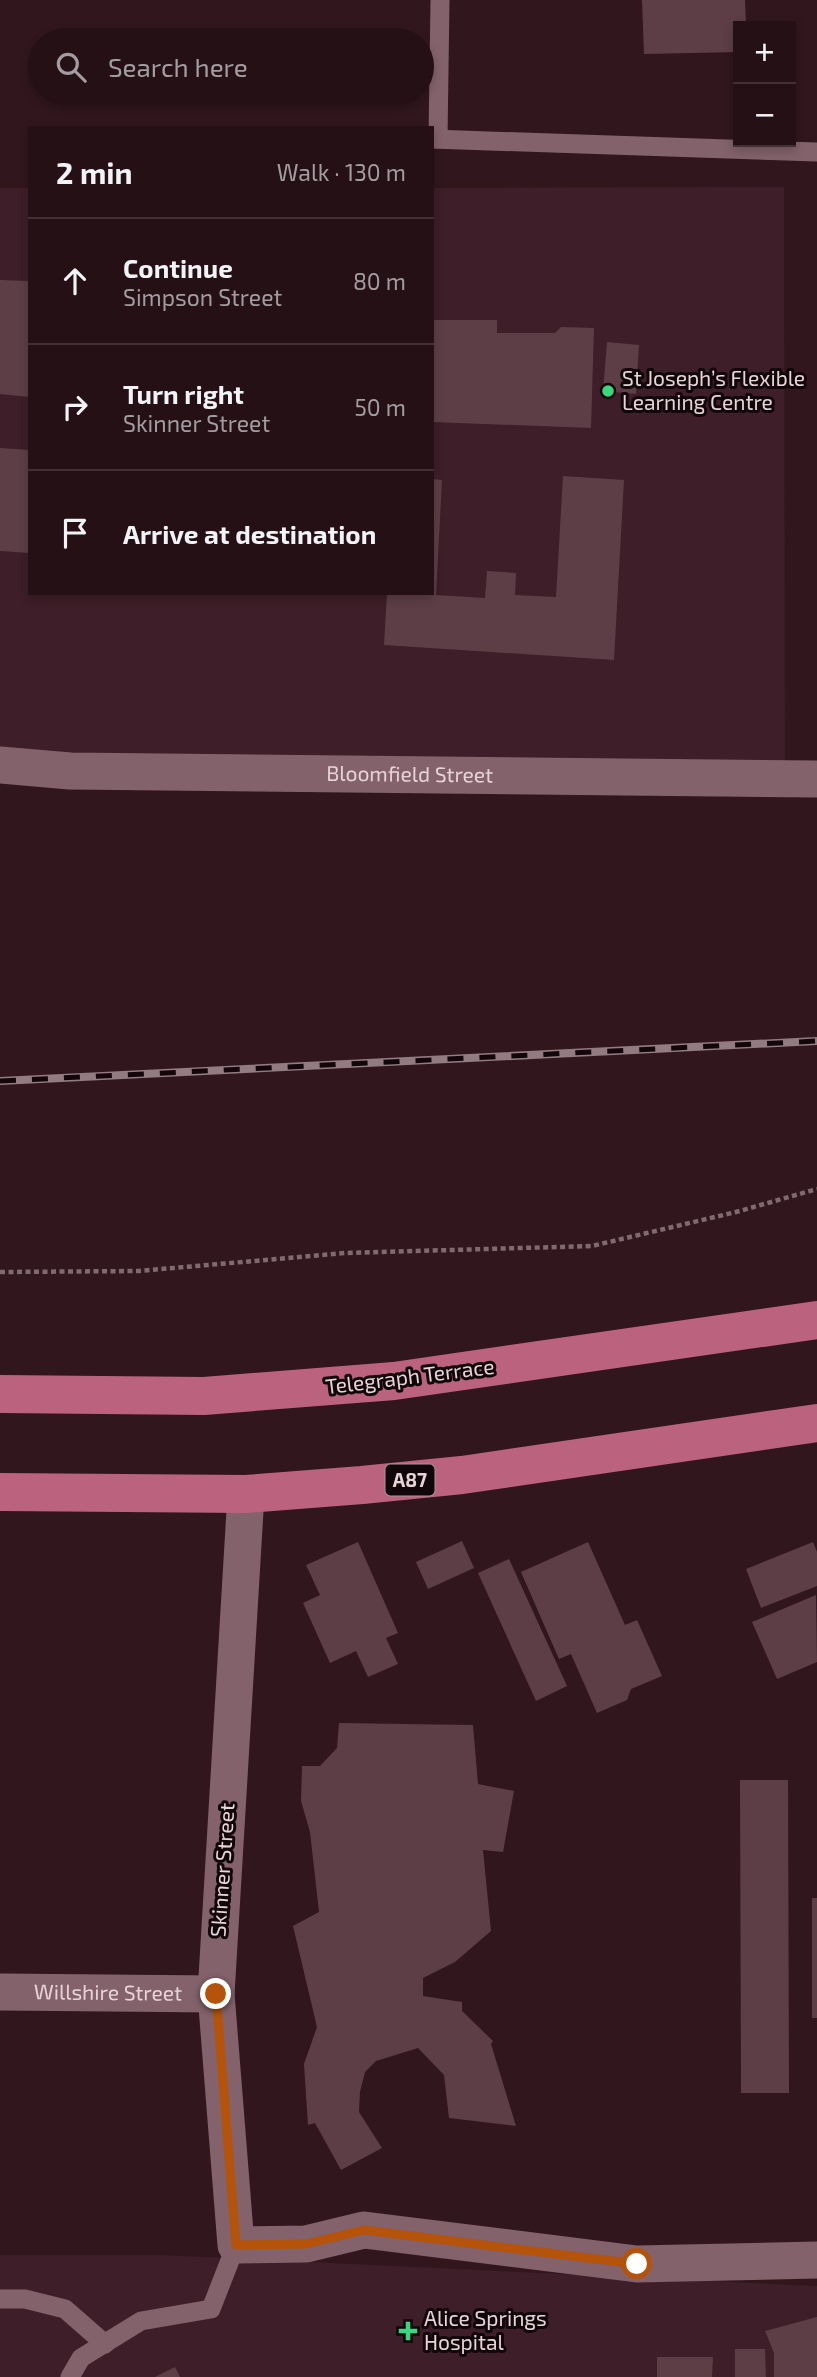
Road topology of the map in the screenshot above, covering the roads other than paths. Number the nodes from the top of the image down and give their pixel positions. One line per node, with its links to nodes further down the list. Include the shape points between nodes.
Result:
1 (440, 0): 2 (lane)
2 (435, 139): 3 (lane)
3 (817, 152)
4 (0, 765): 5 (street, Bloomfield Street, via 70,771)
5 (817, 779)
6 (817, 1320): 8 (highway, Telegraph Terrace)
7 (817, 1326): 8 (street)
8 (696, 1339): 9 (highway, Telegraph Terrace, via 367,1384 204,1396)
9 (0, 1394)
10 (817, 1423): 12 (highway, A87, via 462,1475)
11 (0, 1492): 12 (highway, A87)
12 (246, 1494): 14 (street, Skinner Street)
13 (0, 1992): 14 (street, Willshire Street)
14 (216, 1994): 15 (street, Skinner Street)
15 (236, 2245): 16 (street, via 306,2244 364,2230 637,2264); 18 (lane, via 211,2309 141,2321)
16 (817, 2260)
17 (0, 2299): 18 (lane, via 26,2299 65,2309)
18 (105, 2344): 19 (lane, via 81,2358)
19 (70, 2377)

